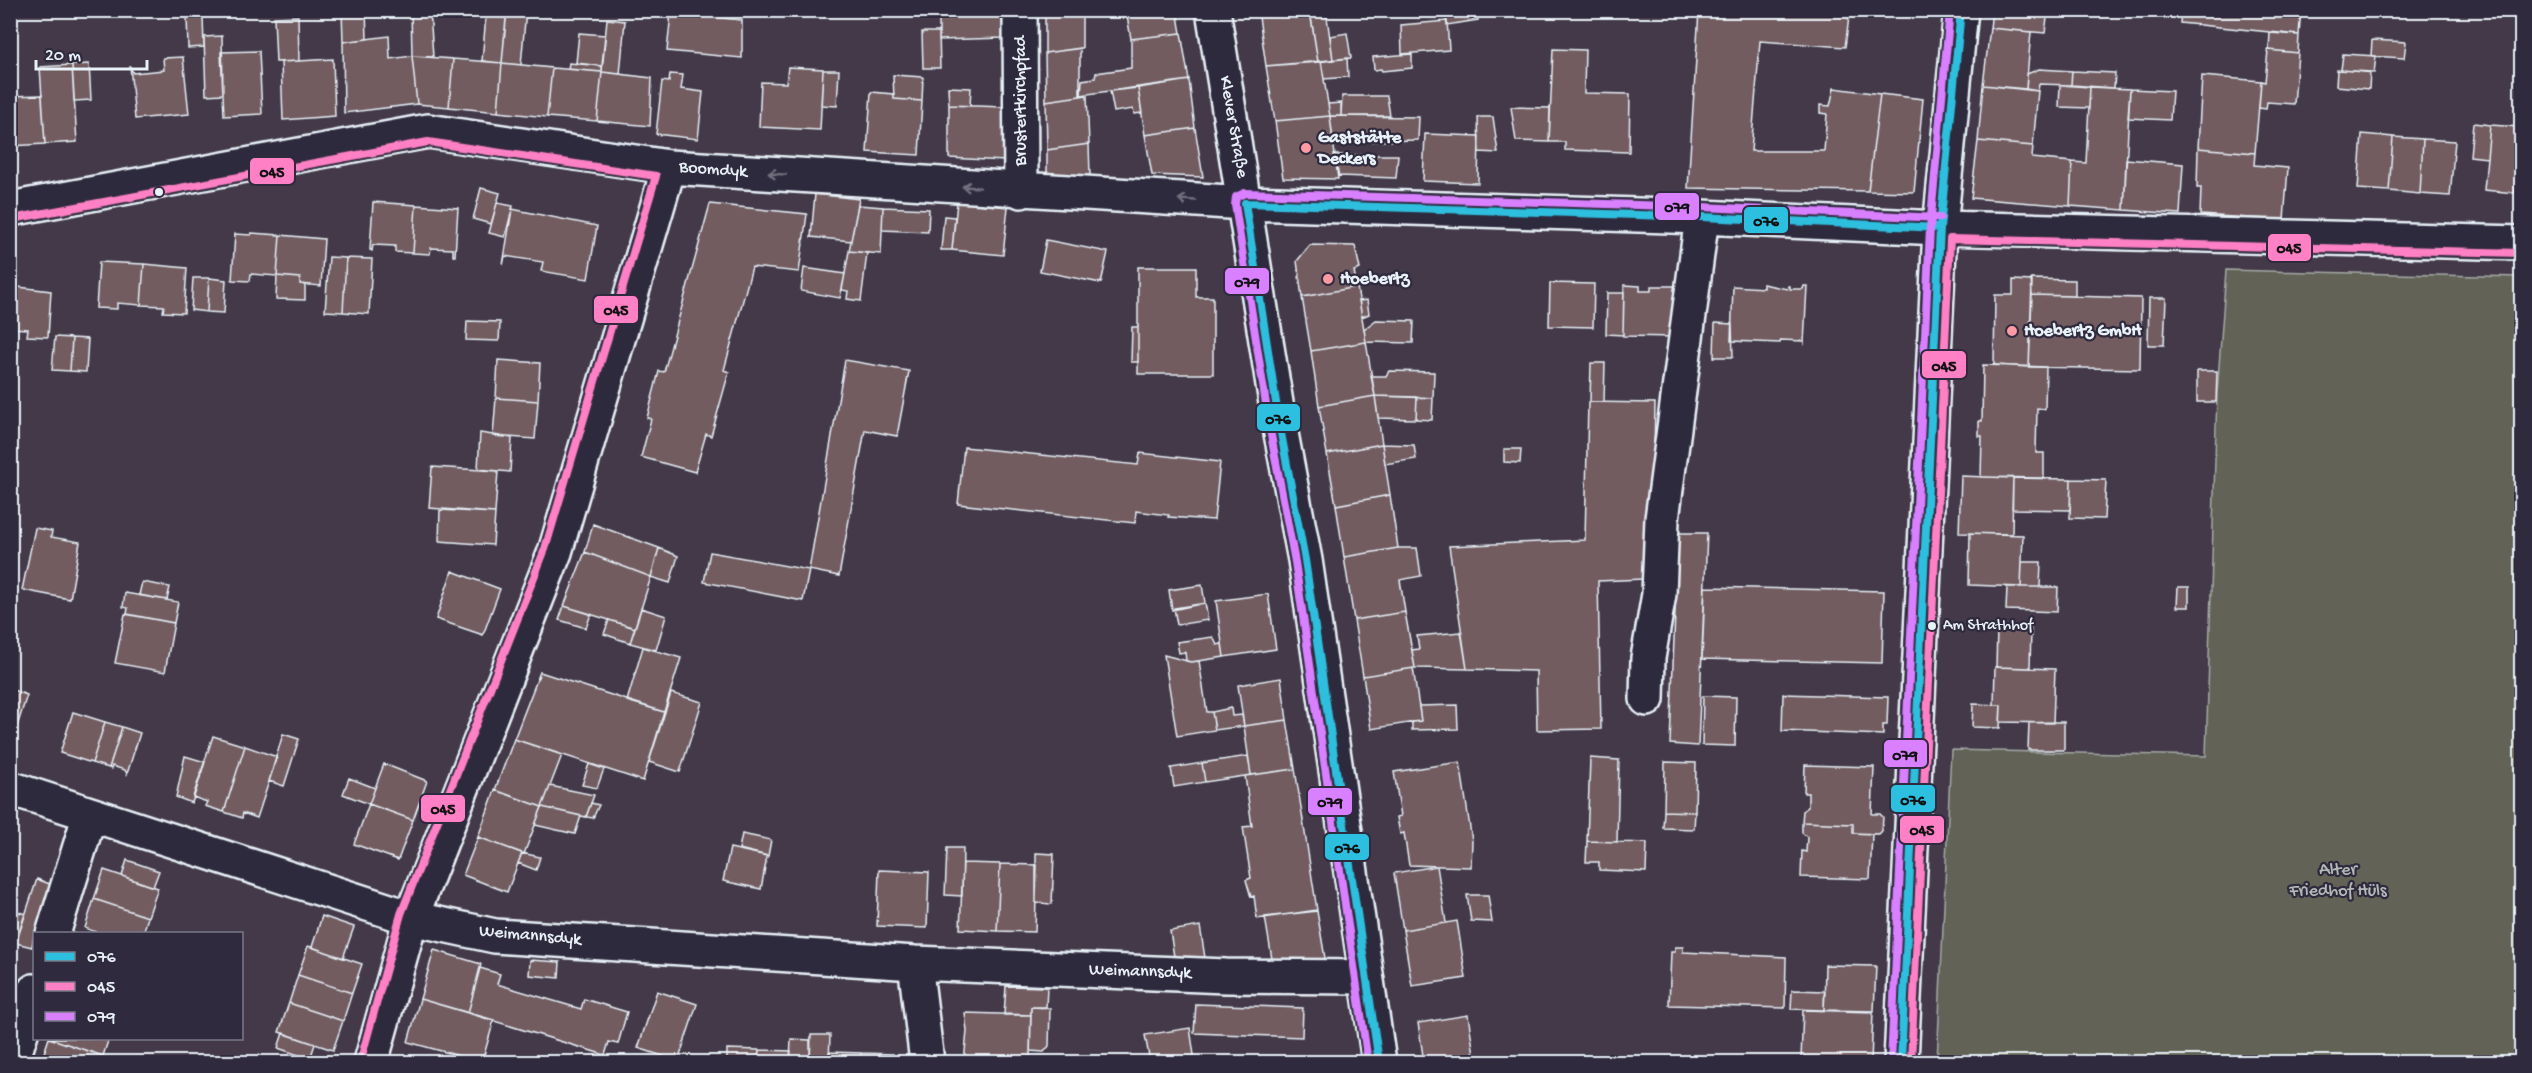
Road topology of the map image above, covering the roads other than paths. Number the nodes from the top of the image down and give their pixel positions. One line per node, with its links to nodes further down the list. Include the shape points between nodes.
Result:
1 (1020, 10): 5 (street, Brustertkirchpfad)
2 (1213, 10): 6 (street, Klever Straße)
3 (1961, 10): 9 (street)
4 (669, 167): 5 (street, Boomdyk, one-way to 4); 7 (street, Boomdyk, via 428,131); 14 (street, via 555,552)
5 (1021, 191): 6 (street, Boomdyk, one-way to 5)
6 (1245, 203): 8 (street); 17 (street, Klever Straße, via 1305,560)
7 (10, 209)
8 (1702, 217): 9 (street); 11 (street, via 1662,519 1659,594 1648,658)
9 (1940, 228): 10 (street); 23 (street)
10 (2522, 243)
11 (1647, 699)
12 (10, 788): 13 (street, Weimannsdyk)
13 (90, 814): 14 (street, Weimannsdyk); 15 (street)
14 (411, 918): 16 (street, Weimannsdyk, via 495,936); 20 (street)
15 (53, 932)
16 (915, 963): 17 (street, Weimannsdyk, via 1226,976); 21 (street)
17 (1364, 977): 22 (street, Klever Straße)
18 (33, 994): 19 (street)
19 (12, 1062)
20 (371, 1062)
21 (927, 1062)
22 (1379, 1062)
23 (1901, 1062)

